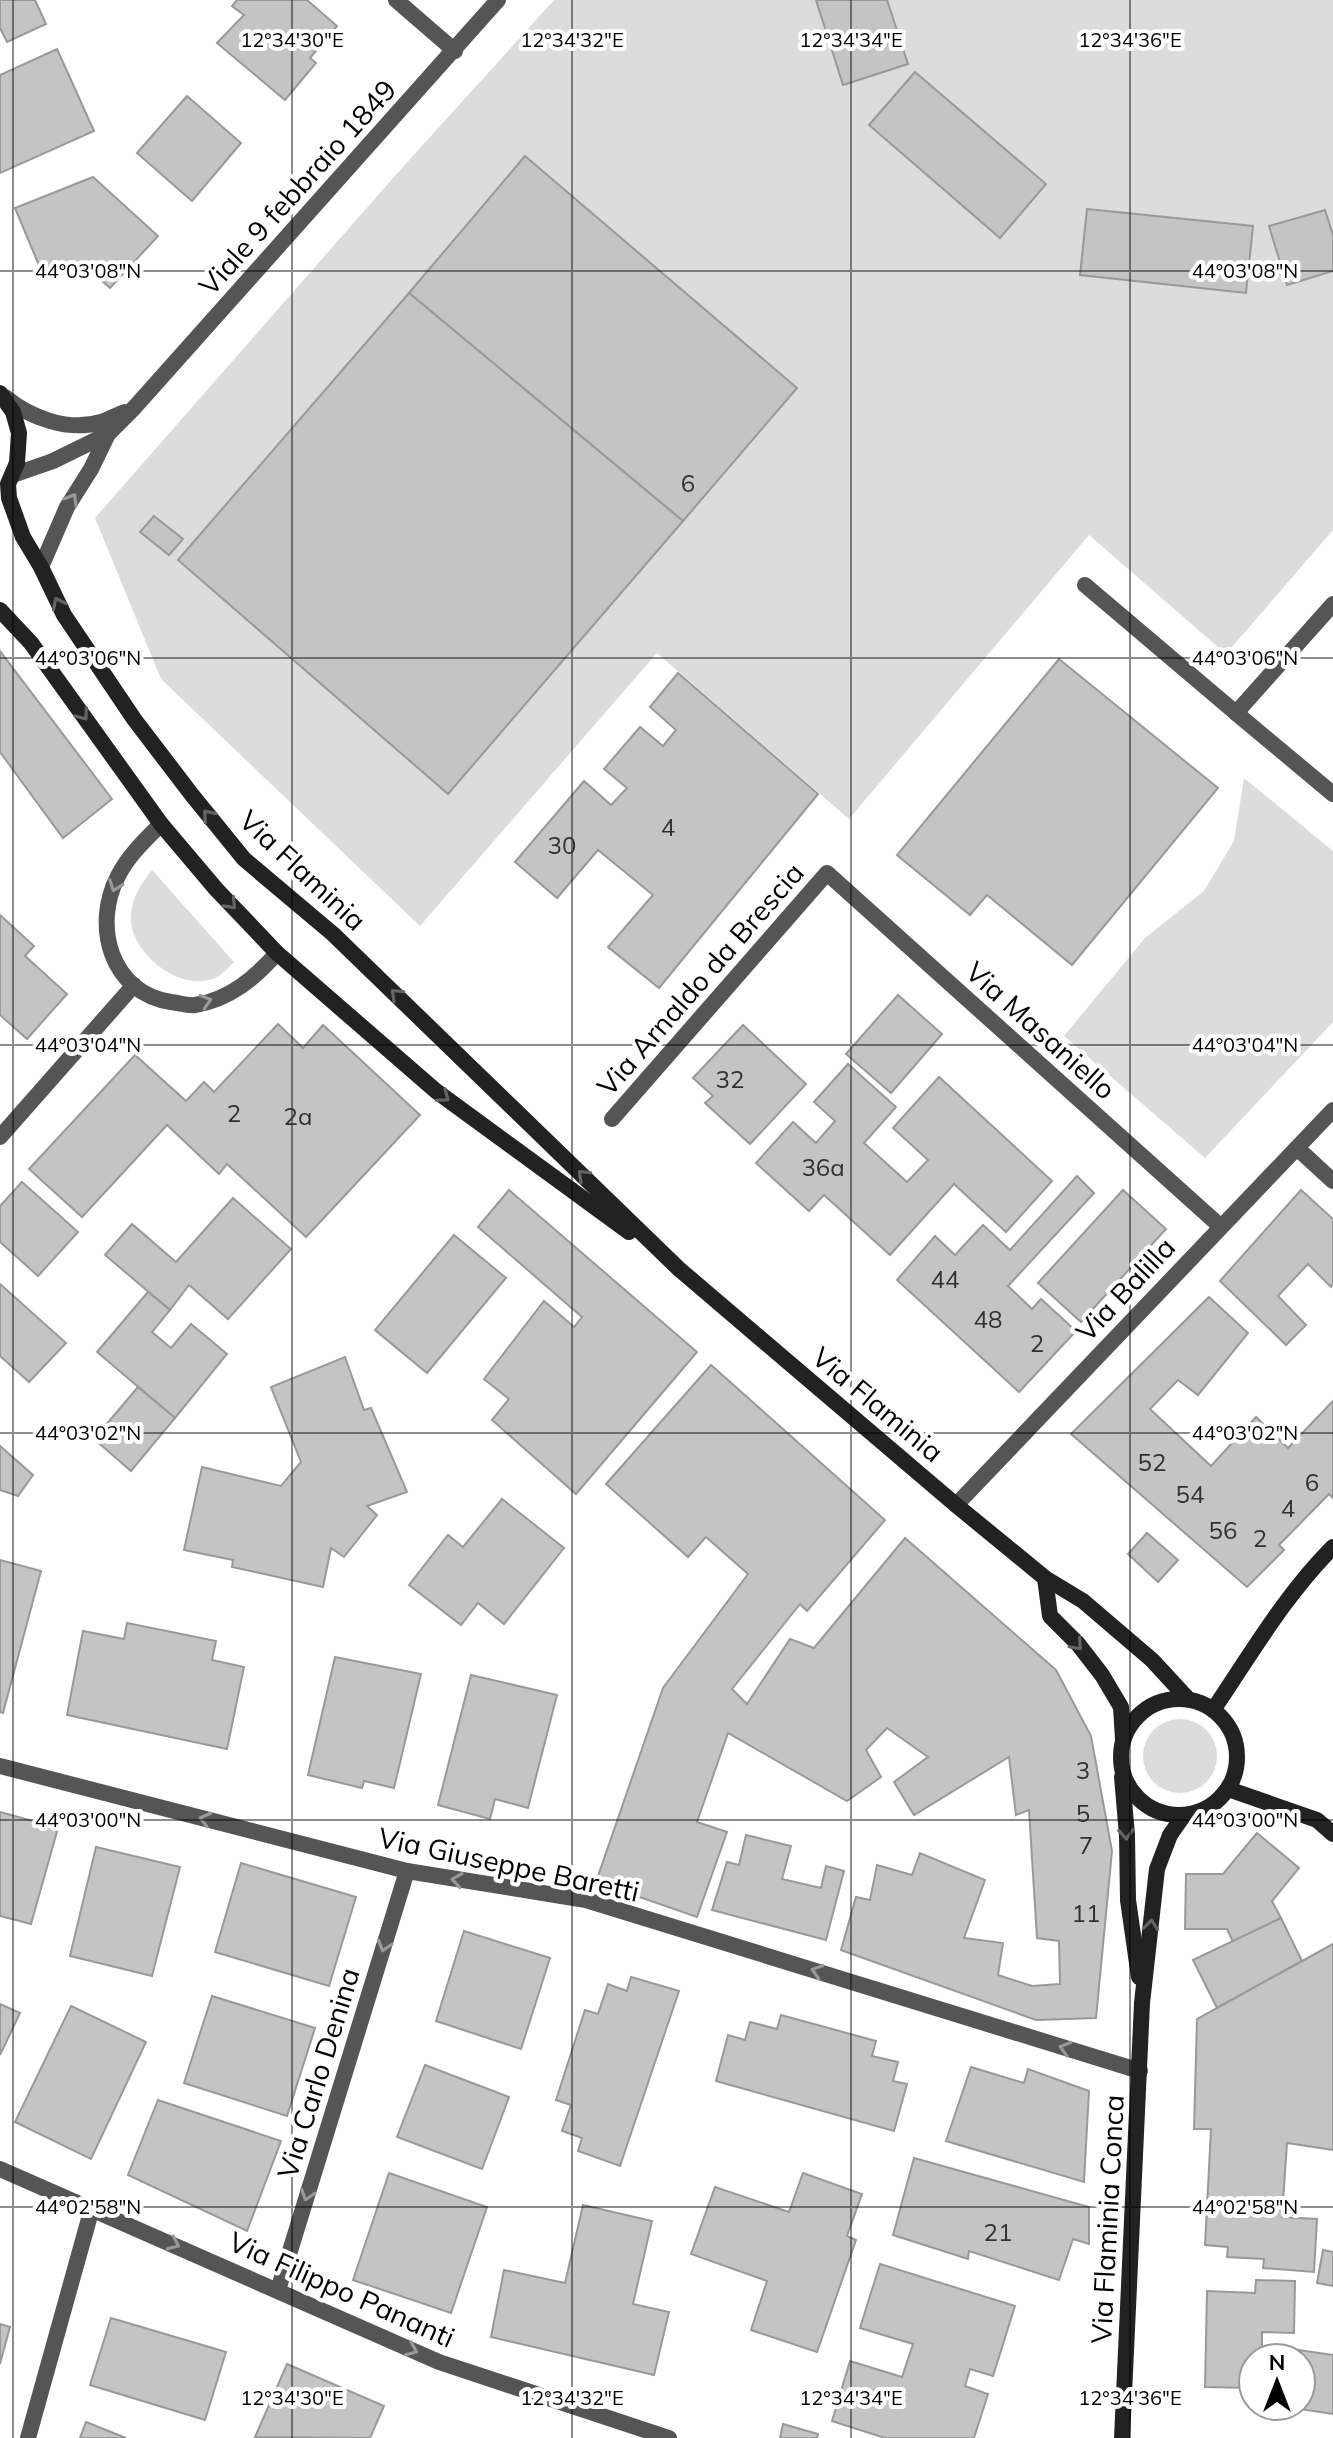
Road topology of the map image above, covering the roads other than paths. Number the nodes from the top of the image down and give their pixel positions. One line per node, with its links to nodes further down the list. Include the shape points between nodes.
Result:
1 (396, 0): 3 (street)
2 (498, 0): 3 (street, Viale 9 febbraio 1849)
3 (455, 51): 5 (street, Viale 9 febbraio 1849)
4 (0, 393): 5 (street, Viale 9 febbraio 1849, via 42,419 71,425 100,422); 7 (street, Via Flaminia, via 19,433 20,449)
5 (134, 408): 6 (street, Viale 9 febbraio 1849)
6 (108, 434): 7 (street, Viale 9 febbraio 1849); 8 (street, Viale 9 febbraio 1849, one-way to 6)
7 (7, 484): 8 (street, Via Flaminia, via 23,537)
8 (41, 567): 24 (street, Via Flaminia, one-way to 8, via 333,934 244,859 134,719 64,615)
9 (1085, 585): 12 (street)
10 (1333, 604): 12 (street)
11 (0, 610): 14 (street, Via Flaminia, one-way to 14, via 31,643)
12 (1236, 713): 13 (street)
13 (1333, 794)
14 (161, 824): 16 (street, Via Flaminia, one-way to 16); 17 (street, one-way to 17, via 117,877 108,908 108,946)
15 (827, 873): 19 (street, Via Arnaldo da Brescia); 23 (street, Via Masaniello)
16 (277, 953): 17 (street, one-way to 16, via 157,1000 194,1006 232,993); 24 (street, Via Flaminia, one-way to 24, via 436,1091)
17 (134, 985): 20 (street)
18 (1333, 1110): 21 (street, Via Balilla)
19 (612, 1119)
20 (3, 1128)
21 (1297, 1148): 22 (street); 23 (street, Via Balilla)
22 (1333, 1181)
23 (1220, 1226): 25 (street, Via Balilla)
24 (679, 1269): 25 (street, Via Flaminia)
25 (956, 1505): 27 (street, Via Flaminia)
26 (1333, 1547): 29 (street, via 1308,1572)
27 (1045, 1578): 28 (street, Via Flaminia, via 1083,1601); 30 (street, one-way to 30, via 1050,1616 1078,1644 1121,1707)
28 (1188, 1699): 29 (street); 30 (street, via 1171,1699 1140,1713)
29 (1213, 1710): 32 (street, via 1237,1747)
30 (1122, 1748): 33 (street, via 1124,1775 1133,1792 1164,1813); 36 (street, Via Flaminia Conca, one-way to 36, via 1128,1900)
31 (0, 1766): 35 (street, Via Giuseppe Baretti, one-way to 31)
32 (1228, 1789): 33 (street, via 1209,1807); 34 (street, via 1317,1820)
33 (1184, 1815): 36 (street, Via Flaminia Conca, one-way to 33, via 1157,1869)
34 (1333, 1834)
35 (407, 1871): 37 (street, Via Giuseppe Baretti, one-way to 35, via 586,1900); 40 (street, Via Carlo Denina, one-way to 40)
36 (1142, 2003): 37 (street, Via Flaminia Conca)
37 (1140, 2071): 43 (street, Via Flaminia Conca)
38 (0, 2169): 39 (street, Via Filippo Pananti)
39 (92, 2208): 40 (street, Via Filippo Pananti, one-way to 40); 41 (street)
40 (278, 2290): 42 (street, Via Filippo Pananti, one-way to 42, via 439,2362)
41 (28, 2438)
42 (669, 2438)
43 (1122, 2438)

